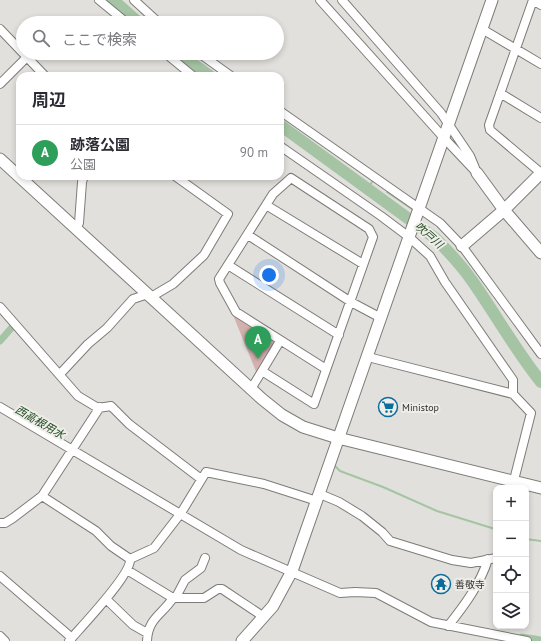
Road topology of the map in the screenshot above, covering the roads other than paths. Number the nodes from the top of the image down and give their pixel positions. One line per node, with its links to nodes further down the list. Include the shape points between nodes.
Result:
1 (99, 0): 8 (street)
2 (134, 0): 9 (street)
3 (320, 0): 27 (street)
4 (342, 0): 26 (street)
5 (492, 0): 11 (street)
6 (533, 0): 7 (street); 13 (street)
7 (541, 5)
8 (118, 16)
9 (151, 16)
10 (0, 29): 12 (street)
11 (482, 29): 13 (street); 26 (street)
12 (16, 46)
13 (515, 49): 18 (street); 23 (street)
14 (19, 60): 22 (street)
15 (30, 60): 19 (street)
16 (174, 60): 20 (street)
17 (209, 60): 21 (street)
18 (541, 64)
19 (42, 72)
20 (188, 72)
21 (225, 72)
22 (0, 84)
23 (500, 93): 25 (street); 31 (street, via 489,125 490,129)
24 (284, 114): 37 (street, via 415,206)
25 (541, 118)
26 (449, 124): 27 (street); 30 (street, via 470,156)
27 (444, 138): 30 (street); 37 (street)
28 (284, 149): 41 (street)
29 (0, 159): 32 (street)
30 (477, 173): 38 (street)
31 (541, 173): 38 (street)
32 (16, 174)
33 (23, 180): 39 (street)
34 (83, 180): 39 (street, via 79,223)
35 (181, 180): 46 (street, via 228,214 204,255 173,284)
36 (266, 205): 40 (street); 44 (street); 44 (street, via 273,194 291,178 369,229 373,237)
37 (420, 207): 41 (street); 42 (street)
38 (504, 210): 42 (street); 43 (street)
39 (76, 228): 46 (street)
40 (248, 235): 45 (street); 47 (street)
41 (409, 237): 49 (street); 58 (street, via 430,256 444,282 514,380)
42 (462, 246): 52 (street)
43 (541, 253)
44 (363, 264): 47 (street)
45 (228, 265): 50 (street); 51 (street, via 219,279 236,312)
46 (149, 296): 56 (street, via 133,299); 57 (street)
47 (351, 302): 49 (street); 50 (street)
48 (0, 307): 56 (street)
49 (381, 318): 53 (street)
50 (339, 335): 54 (street)
51 (280, 341): 54 (street); 55 (street)
52 (541, 354)
53 (368, 357): 58 (street); 61 (street)
54 (326, 369): 55 (street, via 314,404)
55 (262, 371): 57 (street)
56 (60, 374): 60 (street, via 78,396)
57 (251, 388): 61 (street, via 289,419 303,427)
58 (513, 394): 64 (street, via 531,414)
59 (0, 407): 62 (street)
60 (100, 407): 62 (street); 63 (street, via 111,406 129,424)
61 (338, 438): 64 (street); 68 (street)
62 (73, 450): 67 (street); 69 (street)
63 (201, 479): 68 (street, via 206,472); 69 (street)
64 (513, 485)
65 (529, 487): 66 (street)
66 (541, 488)
67 (42, 496): 70 (street, via 13,518); 73 (street, via 96,532)
68 (319, 497): 72 (street, via 339,502 362,516 390,541 452,560 471,563); 75 (street)
69 (181, 512): 73 (street, via 154,548); 75 (street, via 241,550)
70 (0, 523)
71 (205, 558): 77 (street, via 201,568 185,580)
72 (492, 558): 80 (street)
73 (130, 559): 74 (street, via 131,563)
74 (127, 570): 77 (street); 78 (street)
75 (292, 572): 79 (street, via 279,598); 80 (street, via 340,593 376,593 430,622)
76 (0, 576): 83 (street)
77 (174, 598): 79 (street, via 204,598 222,589); 82 (street, via 154,617)
78 (106, 599): 82 (street); 83 (street)
79 (264, 617): 85 (street)
80 (448, 626): 86 (street)
81 (0, 636): 84 (street)
82 (147, 637)
83 (70, 639)
84 (5, 641)
85 (242, 641)
86 (527, 641)

